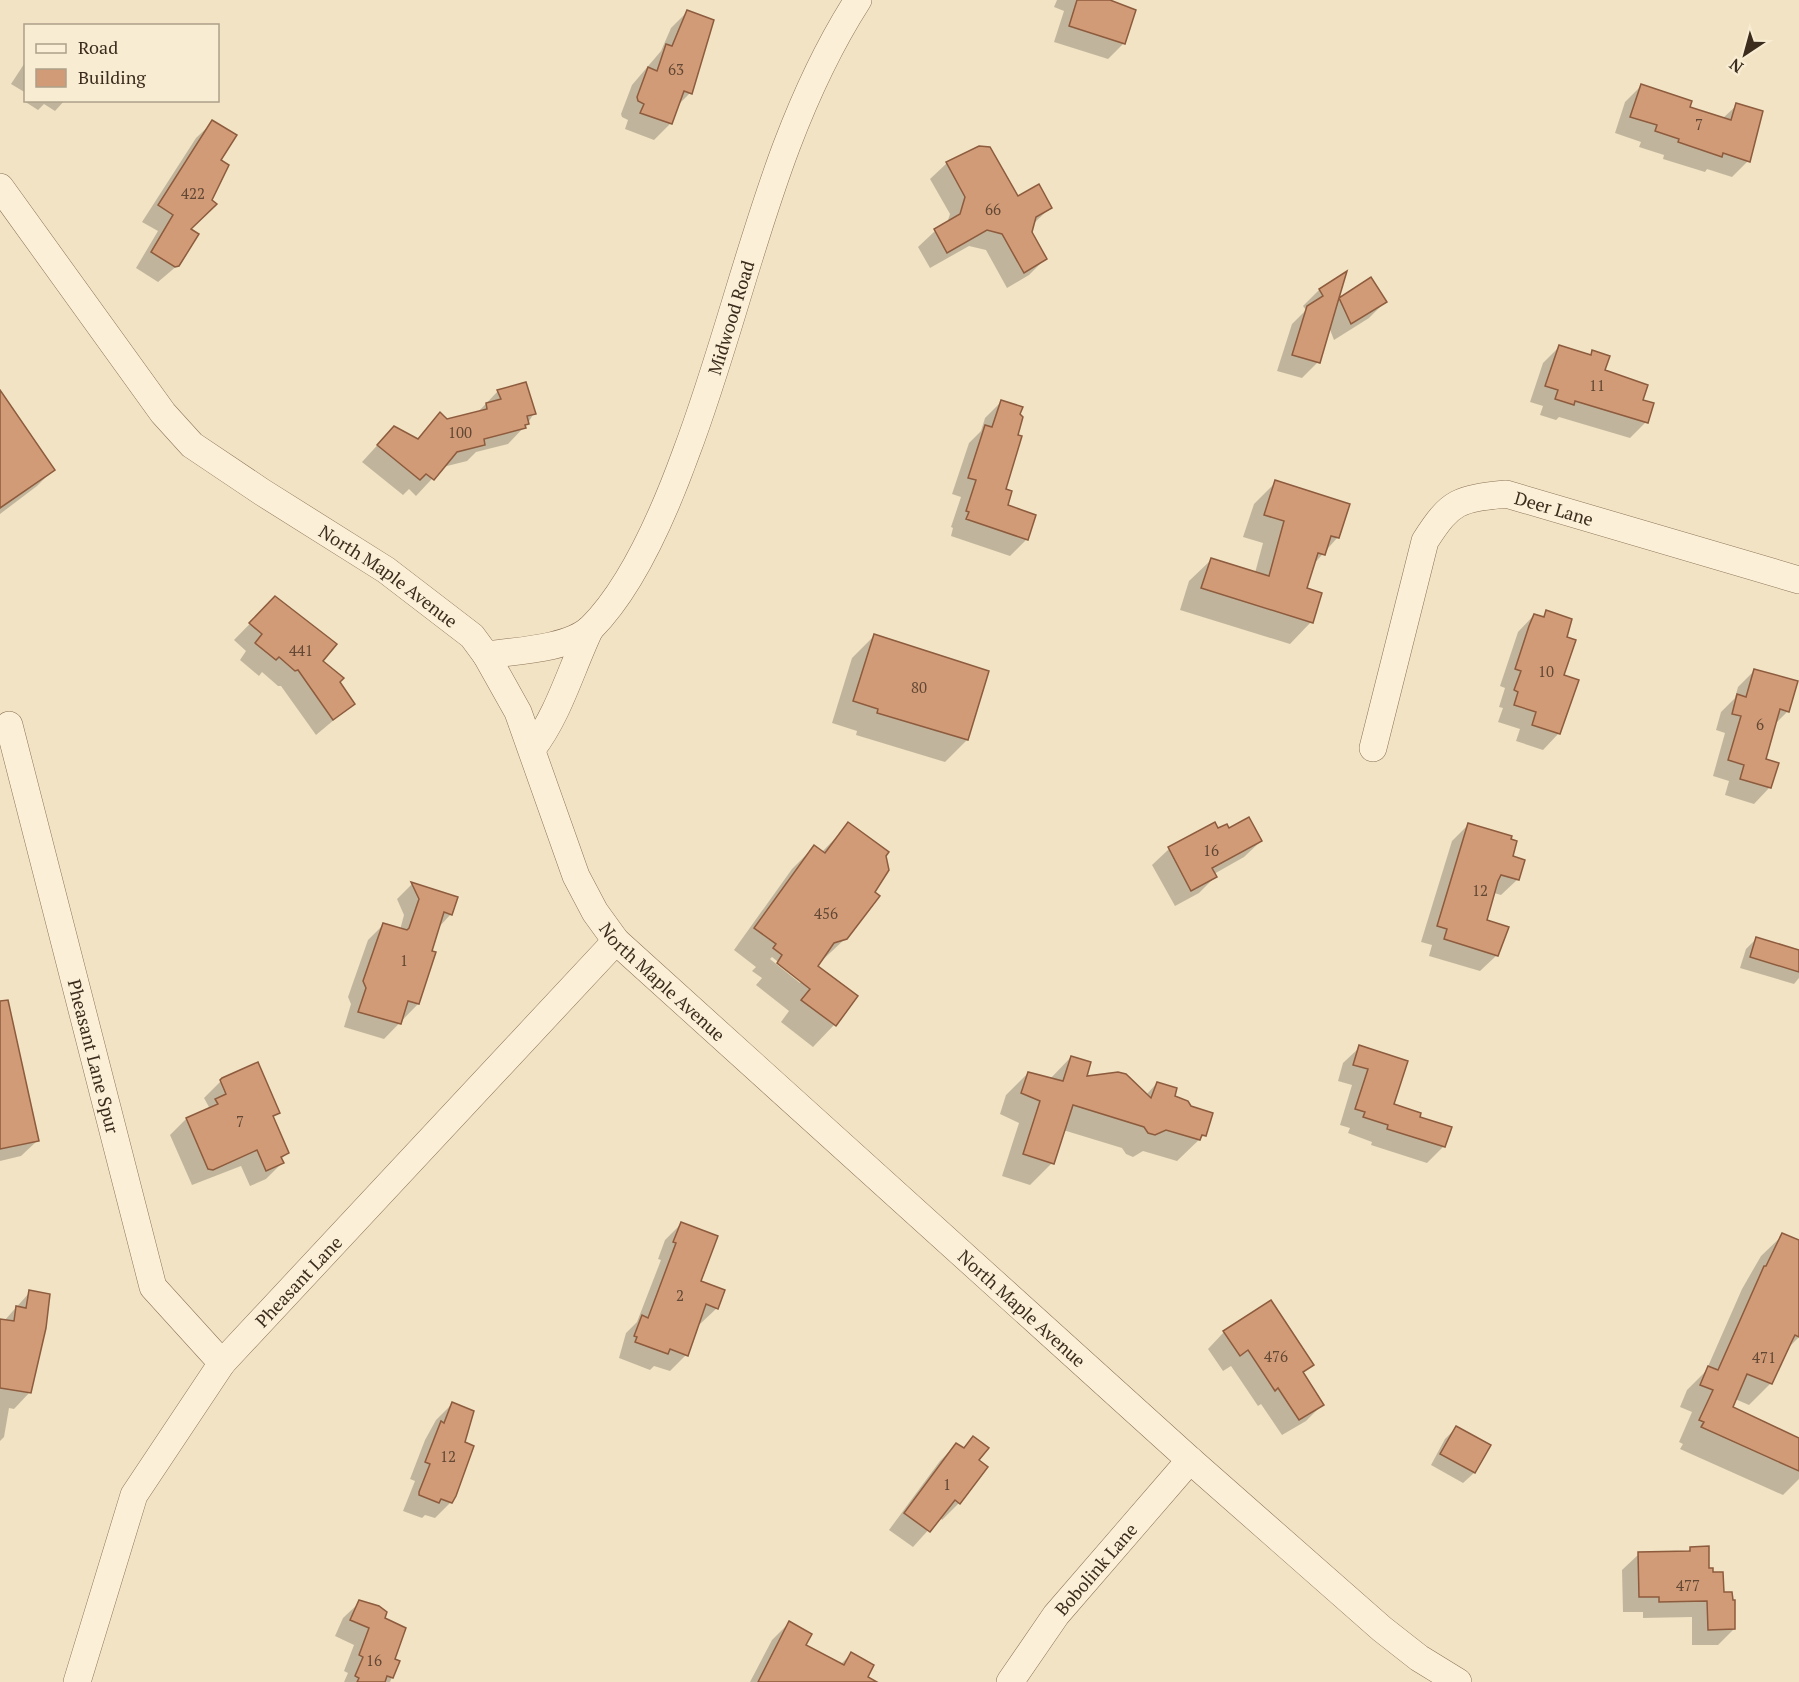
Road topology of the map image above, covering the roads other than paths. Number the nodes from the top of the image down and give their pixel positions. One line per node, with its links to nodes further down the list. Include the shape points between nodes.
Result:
1 (858, 0): 4 (street, Midwood Road, via 813,80 754,241 704,407 668,501 626,581)
2 (0, 187): 5 (street, North Maple Avenue, via 149,394 192,445 386,570 472,636)
3 (1799, 580): 7 (street, Deer Lane, via 1506,494 1464,498 1442,515 1425,541)
4 (590, 629): 5 (street, Midwood Road, via 562,643); 8 (street, Midwood Road, via 558,704)
5 (486, 655): 8 (street, North Maple Avenue, via 518,712)
6 (9, 725): 10 (street, Pheasant Lane Spur, via 153,1287)
7 (1373, 748)
8 (532, 749): 9 (street, North Maple Avenue, via 576,876)
9 (616, 941): 10 (street, Pheasant Lane); 11 (street, North Maple Avenue)
10 (222, 1363): 12 (street, Pheasant Lane, via 134,1495)
11 (1190, 1460): 13 (street, Bobolink Lane, via 1056,1615); 14 (street, North Maple Avenue, via 1382,1629)
12 (77, 1682)
13 (1011, 1682)
14 (1458, 1682)

